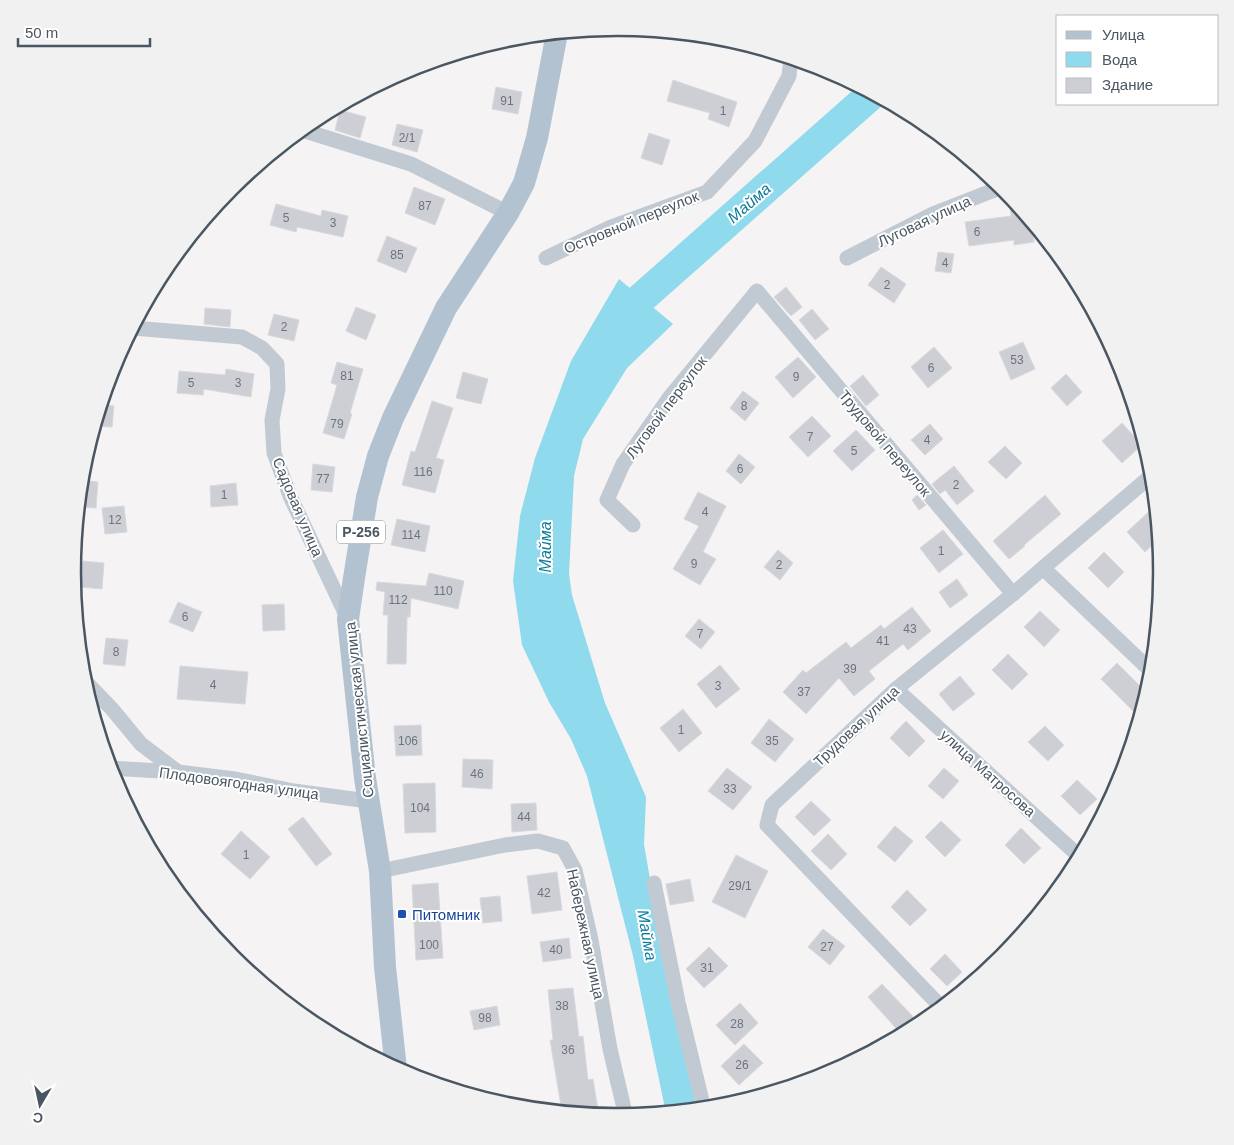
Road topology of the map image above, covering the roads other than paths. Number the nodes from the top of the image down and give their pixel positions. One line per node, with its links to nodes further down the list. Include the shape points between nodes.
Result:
1 (556, 40): 5 (main road, Социалистическая улица / Р-256, via 537,138 524,183)
2 (790, 65): 6 (street, Островной переулок, via 788,76 755,141 707,192 611,227)
3 (311, 133): 5 (street, via 411,164)
4 (993, 190): 7 (street, Луговая улица, via 933,214)
5 (508, 213): 14 (main road, Социалистическая улица / Р-256, via 446,308 411,378 378,456 367,497)
6 (546, 258)
7 (847, 258)
8 (756, 291): 11 (street, Луговой переулок, via 669,398 623,464 607,500); 13 (street, Трудовой переулок)
9 (140, 329): 14 (street, Садовая улица, via 242,337 262,348 277,364 278,390 272,420 274,453 290,496)
10 (1145, 481): 12 (street, Трудовая улица)
11 (633, 525)
12 (1042, 568): 13 (street, Трудовая улица); 15 (street)
13 (1013, 594): 16 (street, Трудовая улица)
14 (348, 619): 20 (main road, Социалистическая улица / Р-256)
15 (1145, 665)
16 (896, 689): 21 (street, улица Матросова); 24 (street, Трудовая улица, via 772,805 767,824)
17 (94, 691): 19 (street, via 141,744)
18 (118, 768): 19 (street, Плодовоягодная улица)
19 (178, 772): 20 (street, Плодовоягодная улица)
20 (368, 800): 22 (main road, Социалистическая улица / Р-256)
21 (1074, 852)
22 (380, 871): 25 (main road, Социалистическая улица / Р-256, via 385,967); 27 (street, Набережная улица, via 506,845 538,841 563,848 575,870)
23 (654, 883): 26 (street)
24 (937, 1002)
25 (395, 1060)
26 (702, 1101)
27 (624, 1109)

